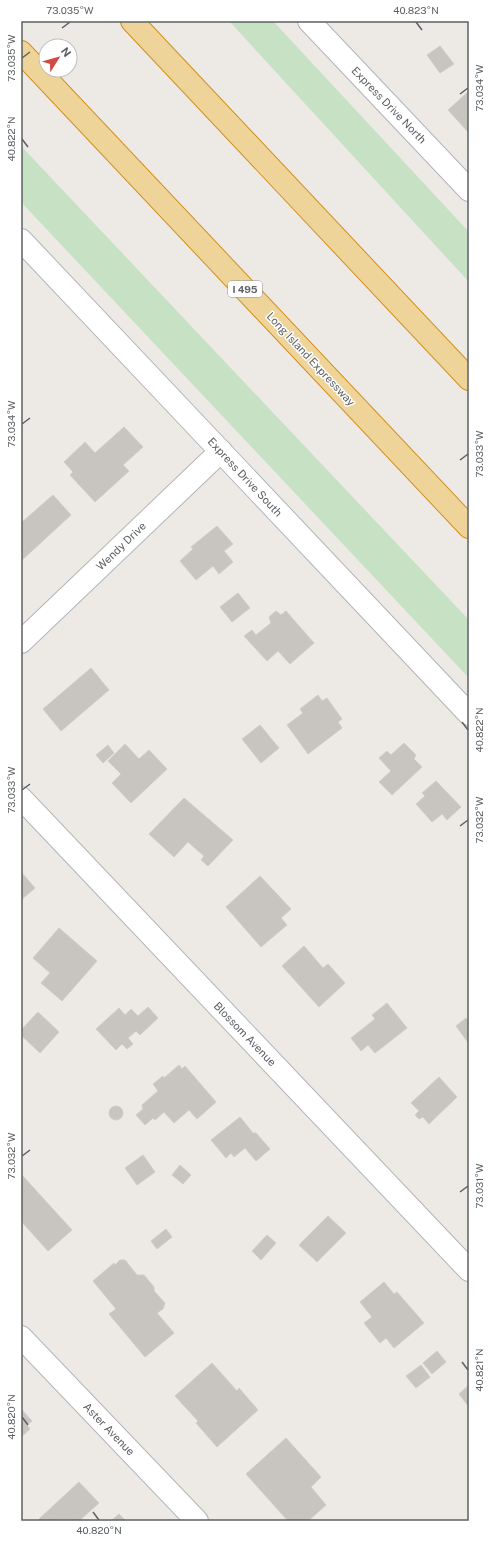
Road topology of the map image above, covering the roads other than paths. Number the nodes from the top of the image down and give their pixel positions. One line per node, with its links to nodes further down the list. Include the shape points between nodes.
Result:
1 (132, 21): 6 (highway)
2 (309, 21): 4 (street, Express Drive North)
3 (21, 52): 8 (highway, Long Island Expressway / I 495)
4 (469, 190)
5 (21, 240): 7 (street, Express Drive South)
6 (469, 379)
7 (221, 451): 9 (street, Wendy Drive); 10 (street, Express Drive South)
8 (469, 527)
9 (21, 642)
10 (469, 714)
11 (21, 798): 12 (street, Blossom Avenue)
12 (469, 1270)
13 (21, 1337): 14 (street, Aster Avenue)
14 (197, 1521)

